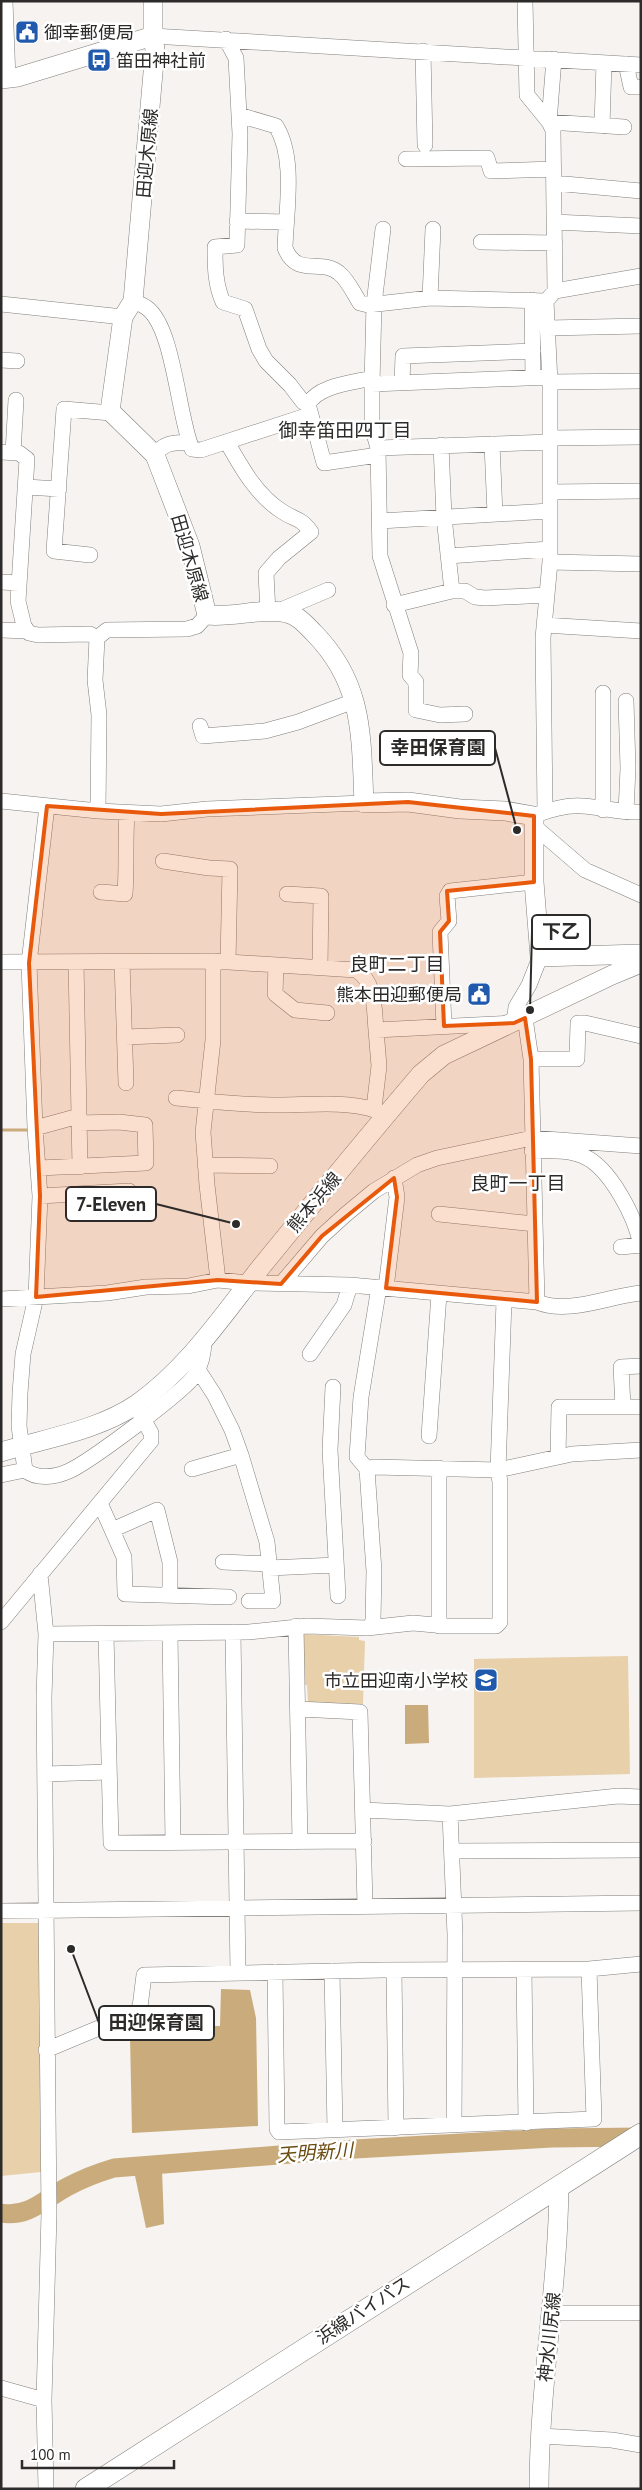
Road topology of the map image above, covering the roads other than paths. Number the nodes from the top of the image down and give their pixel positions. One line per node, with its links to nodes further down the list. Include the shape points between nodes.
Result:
1 (5, 1): 13 (street)
2 (152, 1): 4 (main road)
3 (525, 1): 9 (street)
4 (153, 36): 5 (street); 13 (main road); 34 (main road, 田迎木原線, via 155,50)
5 (226, 39): 6 (street); 8 (street)
6 (252, 41): 7 (street); 8 (street)
7 (423, 51): 9 (street); 19 (street)
8 (236, 58): 15 (street)
9 (526, 58): 10 (street); 16 (street, via 527,95)
10 (554, 60): 11 (street); 16 (street)
11 (604, 63): 12 (street); 17 (street)
12 (634, 65): 14 (street, via 631,87)
13 (5, 79)
14 (641, 87)
15 (239, 115): 23 (street); 24 (street, via 276,126 281,134 288,157)
16 (549, 122): 17 (street); 21 (street, via 553,130)
17 (602, 126): 18 (street)
18 (624, 127)
19 (425, 145)
20 (406, 159): 21 (street, via 487,158 491,171)
21 (554, 176): 22 (street); 25 (street)
22 (641, 191)
23 (238, 221): 24 (street); 49 (street, via 237,245 215,247 219,294 223,302 245,310 266,361)
24 (286, 222): 36 (street, via 285,248 290,259 300,265 330,268 339,273 360,303)
25 (554, 222): 26 (street); 30 (street)
26 (641, 226)
27 (382, 229): 36 (street)
28 (433, 229): 32 (street)
29 (481, 242): 30 (street)
30 (554, 243): 33 (street)
31 (641, 276): 33 (street)
32 (430, 298): 33 (street); 36 (street)
33 (545, 298): 39 (street); 40 (street)
34 (133, 301): 37 (main road, 田迎木原線); 53 (street, via 148,308 165,336)
35 (1, 304): 37 (street)
36 (374, 304): 45 (street)
37 (123, 317): 50 (main road, 田迎木原線, via 109,403)
38 (641, 326): 39 (street)
39 (548, 328): 44 (street)
40 (532, 351): 43 (street); 47 (street, via 403,356)
41 (1, 360): 42 (street)
42 (17, 361)
43 (533, 378): 44 (street); 47 (street)
44 (549, 380): 46 (street); 52 (street)
45 (372, 381): 47 (street); 49 (street, via 321,391 312,397); 58 (street, via 372,427)
46 (641, 381)
47 (402, 383)
48 (16, 400): 57 (street)
49 (309, 409): 54 (street); 58 (street, via 324,463)
50 (111, 413): 59 (main road, 田迎木原線); 61 (street, via 64,409)
51 (641, 437): 52 (street)
52 (550, 440): 55 (street); 63 (street)
53 (189, 442): 54 (street, via 192,449 201,450); 59 (street, via 161,446)
54 (227, 442): 78 (street, via 245,475 283,512 302,520 312,532 279,558 266,573)
55 (492, 444): 56 (street); 65 (street)
56 (441, 446): 58 (street); 66 (street)
57 (7, 452): 60 (street, via 19,453 28,459)
58 (378, 452): 67 (street)
59 (155, 455): 79 (main road, 田迎木原線, via 190,546)
60 (26, 487): 61 (street); 73 (street)
61 (59, 489): 68 (street, via 54,551)
62 (641, 491): 63 (street)
63 (550, 492): 64 (street)
64 (550, 511): 65 (street); 70 (street)
65 (495, 514): 66 (street)
66 (444, 517): 67 (street); 69 (street)
67 (380, 521): 77 (street, via 380,556)
68 (90, 555)
69 (448, 556): 70 (street); 75 (street)
70 (550, 556): 71 (street); 76 (street)
71 (641, 564)
72 (1, 582): 73 (street)
73 (19, 583): 82 (street, via 20,616)
74 (328, 590): 78 (street)
75 (452, 591): 76 (street, via 465,591 485,598); 77 (street)
76 (547, 595): 80 (street)
77 (394, 605): 88 (street, via 410,653 410,675 416,682 416,710 440,716)
78 (272, 612): 79 (main road, 田迎木原線); 86 (main road, 田迎木原線, via 286,612 299,618 327,647 340,665)
79 (207, 615): 84 (street, via 197,626 187,629 107,630)
80 (544, 625): 83 (street); 97 (street)
81 (1, 630): 82 (street)
82 (27, 630): 84 (street, via 38,635 90,634)
83 (641, 632)
84 (97, 638): 94 (street)
85 (604, 693): 93 (street)
86 (354, 701): 89 (street, via 265,731 203,736); 91 (main road, 田迎木原線, via 360,721)
87 (626, 701): 96 (street)
88 (465, 714)
89 (200, 726)
90 (1, 801): 92 (street)
91 (364, 802): 95 (street, via 161,814); 97 (main road, via 408,802 460,810 505,810)
92 (47, 806): 94 (street); 110 (street)
93 (603, 810): 96 (street); 97 (street, via 582,806)
94 (98, 811): 95 (street)
95 (127, 812): 100 (street, via 125,894)
96 (633, 812)
97 (538, 818): 99 (main road); 102 (street, via 585,870)
98 (163, 861): 109 (street, via 230,868)
99 (534, 882): 104 (main road); 116 (street, via 450,891 447,896 449,921 440,932)
100 (101, 892)
101 (287, 894): 113 (street, via 321,896)
102 (641, 895)
103 (641, 954): 104 (main road)
104 (540, 957): 115 (street, via 516,1007)
105 (213, 960): 108 (street); 109 (street); 124 (street, via 213,1040)
106 (1, 962): 110 (street)
107 (76, 962): 108 (street); 110 (street); 126 (street)
108 (122, 962): 120 (street)
109 (228, 962): 112 (street)
110 (29, 963): 127 (street)
111 (641, 963): 115 (main road, 熊本浜線)
112 (276, 965): 113 (street); 114 (street, via 275,994 295,1010)
113 (320, 968): 117 (street, via 356,970 364,975 372,994)
114 (327, 1013)
115 (519, 1020): 116 (street); 121 (street); 125 (main road, 熊本浜線, via 444,1055)
116 (444, 1026): 117 (street)
117 (376, 1030): 125 (street)
118 (177, 1035): 120 (street)
119 (641, 1036): 121 (street, via 578,1024 577,1059)
120 (125, 1037): 122 (street)
121 (531, 1059): 128 (street)
122 (126, 1083)
123 (176, 1098): 124 (street)
124 (206, 1100): 125 (street, via 271,1105 344,1105); 130 (street)
125 (380, 1111): 142 (main road, 熊本浜線)
126 (79, 1120): 127 (street); 132 (street); 132 (street, via 145,1125 146,1163)
127 (35, 1128): 133 (street)
128 (532, 1144): 129 (street); 134 (street, via 437,1158); 138 (street); 139 (street, via 574,1153 595,1163 619,1195)
129 (641, 1146)
130 (205, 1164): 131 (street); 141 (street)
131 (270, 1166)
132 (80, 1167): 133 (street)
133 (38, 1168): 136 (street)
134 (394, 1178): 143 (street, via 322,1236); 145 (street, via 397,1197)
135 (129, 1191): 136 (street)
136 (40, 1196): 148 (street)
137 (440, 1214): 138 (street)
138 (535, 1224): 151 (street)
139 (641, 1245): 140 (street)
140 (621, 1247)
141 (218, 1280): 142 (street); 148 (street, via 188,1286)
142 (248, 1283): 143 (street); 152 (main road, 熊本浜線)
143 (281, 1284): 144 (street)
144 (350, 1285): 145 (street); 153 (street, via 344,1306)
145 (382, 1288): 147 (street); 168 (street, via 361,1397 357,1456)
146 (641, 1293): 151 (street, via 580,1304 549,1306)
147 (439, 1294): 150 (street); 160 (street)
148 (36, 1297): 149 (street); 161 (street, via 23,1354)
149 (1, 1299)
150 (504, 1300): 151 (street); 170 (street)
151 (537, 1302)
152 (204, 1339): 155 (street, via 203,1354); 159 (main road, 熊本浜線)
153 (310, 1354)
154 (641, 1366): 157 (street, via 621,1367)
155 (197, 1368): 159 (street, via 184,1386); 164 (street, via 215,1396)
156 (333, 1387): 175 (street, via 330,1450)
157 (623, 1407): 158 (street); 165 (street, via 559,1407)
158 (641, 1407)
159 (139, 1412): 161 (main road, 熊本浜線); 169 (street, via 70,1471 44,1476); 172 (street, via 151,1433 151,1441)
160 (429, 1436)
161 (21, 1446): 163 (main road, 熊本浜線); 169 (street)
162 (641, 1450): 165 (street)
163 (1, 1452)
164 (241, 1455): 167 (street); 176 (street, via 264,1534)
165 (558, 1457): 170 (street)
166 (439, 1468): 168 (street); 170 (street); 184 (street)
167 (192, 1469)
168 (367, 1469): 185 (street, via 374,1571 373,1620)
169 (25, 1470): 171 (street)
170 (498, 1470): 184 (street, via 500,1622 496,1626)
171 (1, 1475)
172 (100, 1503): 173 (street); 177 (street)
173 (112, 1530): 178 (street, via 124,1557 125,1594); 178 (street, via 157,1510 170,1562)
174 (223, 1562): 176 (street)
175 (336, 1565): 176 (street); 179 (street)
176 (269, 1566): 181 (street, via 273,1601)
177 (40, 1574): 182 (street); 188 (street)
178 (170, 1595): 180 (street)
179 (338, 1596)
180 (229, 1597)
181 (249, 1601)
182 (1, 1622)
183 (296, 1626): 185 (street); 186 (street); 190 (street)
184 (439, 1626): 185 (street, via 413,1623)
185 (367, 1628)
186 (233, 1632): 187 (street); 198 (street)
187 (170, 1633): 189 (street); 197 (street)
188 (46, 1634): 189 (street); 192 (street)
189 (106, 1634): 191 (street)
190 (299, 1709): 194 (street, via 360,1712); 199 (street)
191 (109, 1772): 192 (street); 197 (street, via 111,1844)
192 (45, 1774): 206 (street)
193 (641, 1797): 195 (street, via 618,1796)
194 (363, 1810): 195 (street); 196 (street)
195 (450, 1814): 201 (street)
196 (364, 1841): 199 (street); 203 (street)
197 (173, 1842): 198 (street)
198 (235, 1842): 199 (street); 205 (street)
199 (300, 1842)
200 (641, 1850): 201 (street)
201 (452, 1851): 204 (street)
202 (641, 1903): 204 (street)
203 (365, 1905): 204 (street); 205 (street)
204 (453, 1905): 211 (street)
205 (236, 1908): 206 (street); 215 (street)
206 (45, 1909): 207 (street); 216 (street)
207 (1, 1911)
208 (641, 1964): 209 (street)
209 (589, 1969): 212 (street); 217 (street, via 594,2119)
210 (394, 1970): 211 (street); 213 (street); 219 (street)
211 (454, 1970): 212 (street); 218 (street)
212 (524, 1970): 217 (street)
213 (332, 1971): 214 (street); 220 (street)
214 (276, 1972): 215 (street); 220 (street, via 277,2128 279,2132)
215 (238, 1973): 216 (street, via 144,1975 140,2007 135,2013)
216 (46, 2050): 226 (street, via 49,2214)
217 (526, 2123): 218 (street)
218 (454, 2125): 219 (street)
219 (396, 2128): 220 (street)
220 (335, 2130)
221 (633, 2139): 222 (highway, 浜線バイパス)
222 (559, 2186): 223 (main road, 神水川尻線); 230 (highway, 浜線バイパス)
223 (552, 2313): 224 (street); 227 (main road, 神水川尻線)
224 (641, 2314)
225 (1, 2388): 226 (street)
226 (44, 2400): 229 (street)
227 (541, 2436): 228 (street); 231 (main road, 神水川尻線)
228 (641, 2445)
229 (46, 2489)
230 (86, 2489)
231 (539, 2489)

